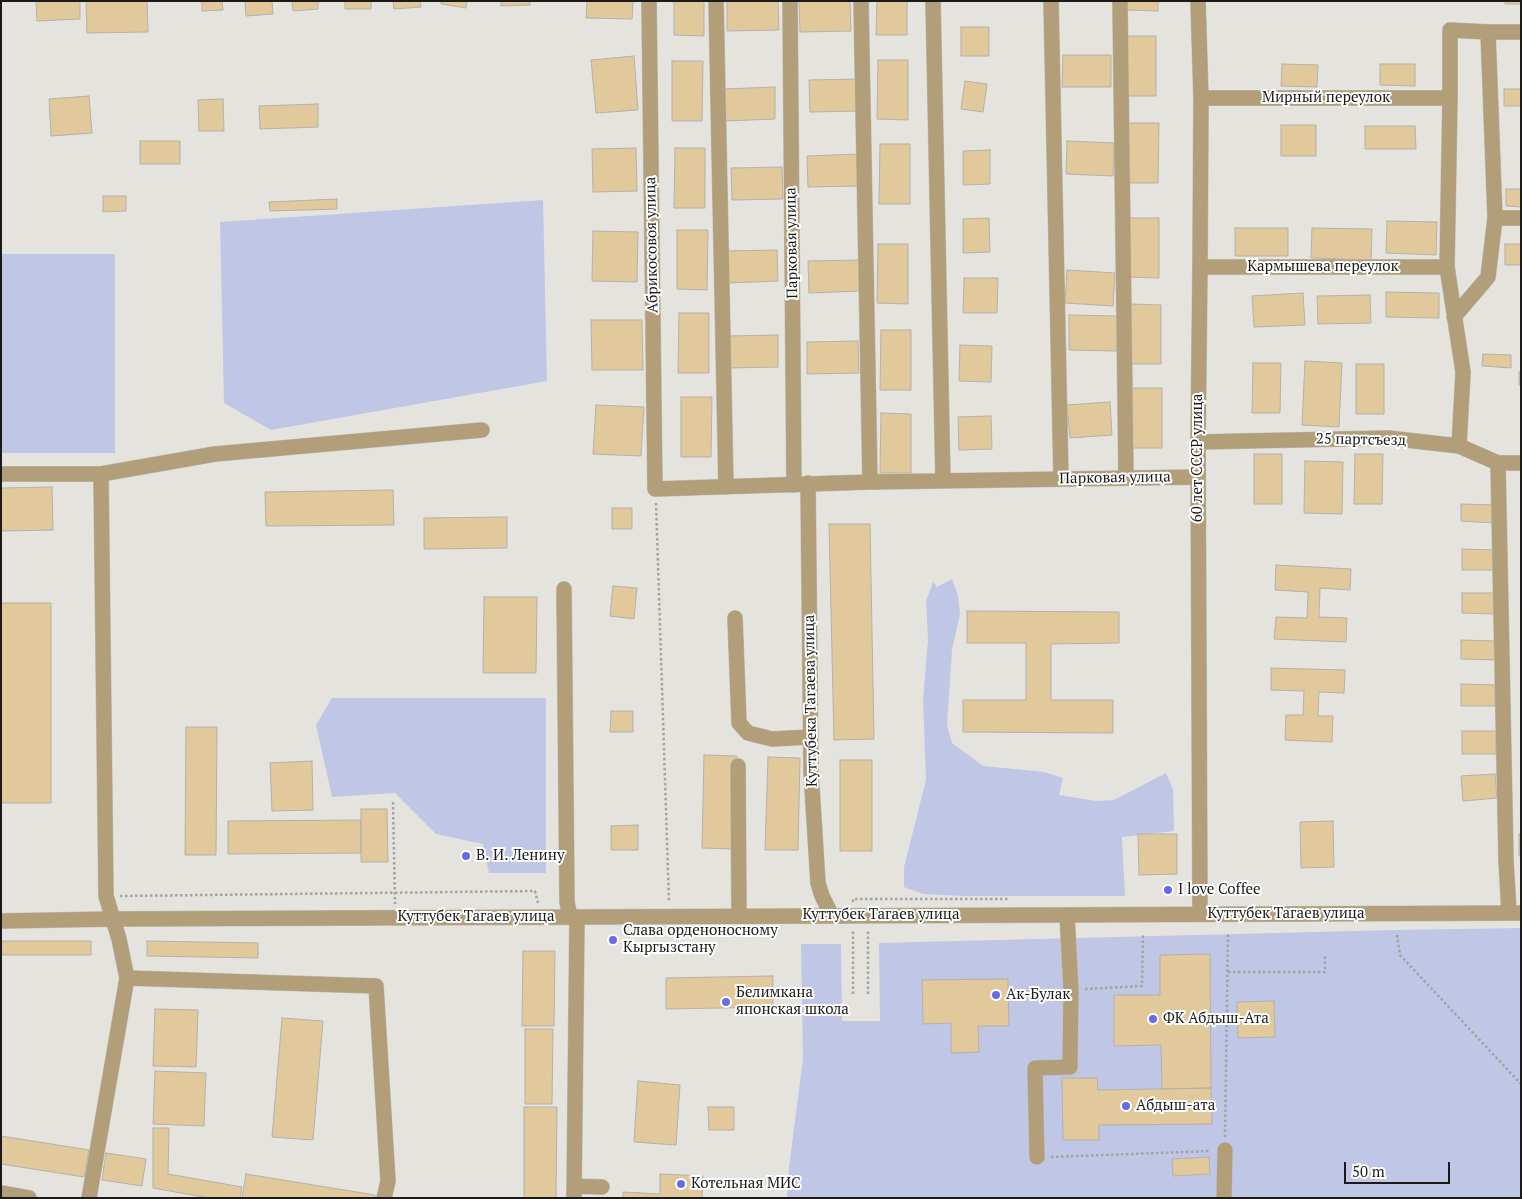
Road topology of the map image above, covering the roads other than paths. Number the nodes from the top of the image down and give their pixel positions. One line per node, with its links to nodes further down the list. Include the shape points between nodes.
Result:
1 (649, 1): 32 (street, Абрикосовоя улица)
2 (716, 1): 31 (street)
3 (790, 1): 30 (street, Парковая улица)
4 (861, 1): 29 (street)
5 (933, 1): 28 (street)
6 (1051, 1): 27 (street)
7 (1120, 1): 26 (street)
8 (1198, 1): 11 (street, 60 лет СССР улица)
9 (1488, 32): 10 (street); 12 (street, via 1450,30); 13 (street)
10 (1521, 32)
11 (1201, 98): 12 (street, Мирный переулок); 15 (street, 60 лет СССР улица)
12 (1450, 98): 16 (street)
13 (1495, 218): 14 (street); 17 (street, via 1488,277)
14 (1521, 218)
15 (1200, 267): 16 (street, Кармышева переулок); 19 (street, 60 лет СССР улица)
16 (1446, 267): 17 (street)
17 (1454, 317): 20 (street, via 1463,372)
18 (482, 430): 24 (street, via 216,454)
19 (1198, 442): 20 (street, 25 партсъезд, via 1388,438); 25 (street, 60 лет СССР улица)
20 (1460, 446): 21 (street, 25 партсъезд)
21 (1498, 463): 22 (street, 25 партсъезд); 37 (street, via 1506,860)
22 (1521, 463)
23 (1, 474): 24 (street)
24 (100, 474): 43 (street, via 106,896)
25 (1198, 477): 26 (street, Парковая улица); 38 (street, 60 лет СССР улица)
26 (1126, 478): 27 (street, Парковая улица)
27 (1060, 479): 28 (street, Парковая улица)
28 (943, 481): 29 (street, Парковая улица)
29 (870, 482): 30 (street, Парковая улица)
30 (801, 484): 31 (street, Парковая улица); 35 (street, Куттубека Тагаева улица)
31 (726, 487): 32 (street, Парковая улица)
32 (655, 489)
33 (564, 589): 42 (street, via 567,902)
34 (735, 618): 35 (street, via 740,723 748,732 772,739)
35 (810, 737): 41 (street, Куттубека Тагаева улица, via 818,883)
36 (738, 766): 40 (street)
37 (1515, 913): 38 (street, Куттубек Тагаев улица)
38 (1200, 914): 39 (street, Куттубек Тагаев улица)
39 (1067, 915): 41 (street, Куттубек Тагаев улица); 47 (street, via 1071,990 1070,1067 1035,1068)
40 (739, 916): 41 (street, Куттубек Тагаев улица); 42 (street, Куттубек Тагаев улица)
41 (832, 916)
42 (570, 917): 43 (street, Куттубек Тагаев улица); 49 (street)
43 (113, 918): 44 (street, Куттубек Тагаев улица); 45 (street)
44 (1, 921)
45 (127, 978): 52 (street); 53 (street, via 376,986 388,1181)
46 (1225, 1150): 54 (street)
47 (1037, 1157)
48 (602, 1187): 49 (street)
49 (574, 1192)
50 (1, 1193): 51 (street)
51 (29, 1198)
52 (89, 1198)
53 (384, 1198)
54 (1224, 1198)

